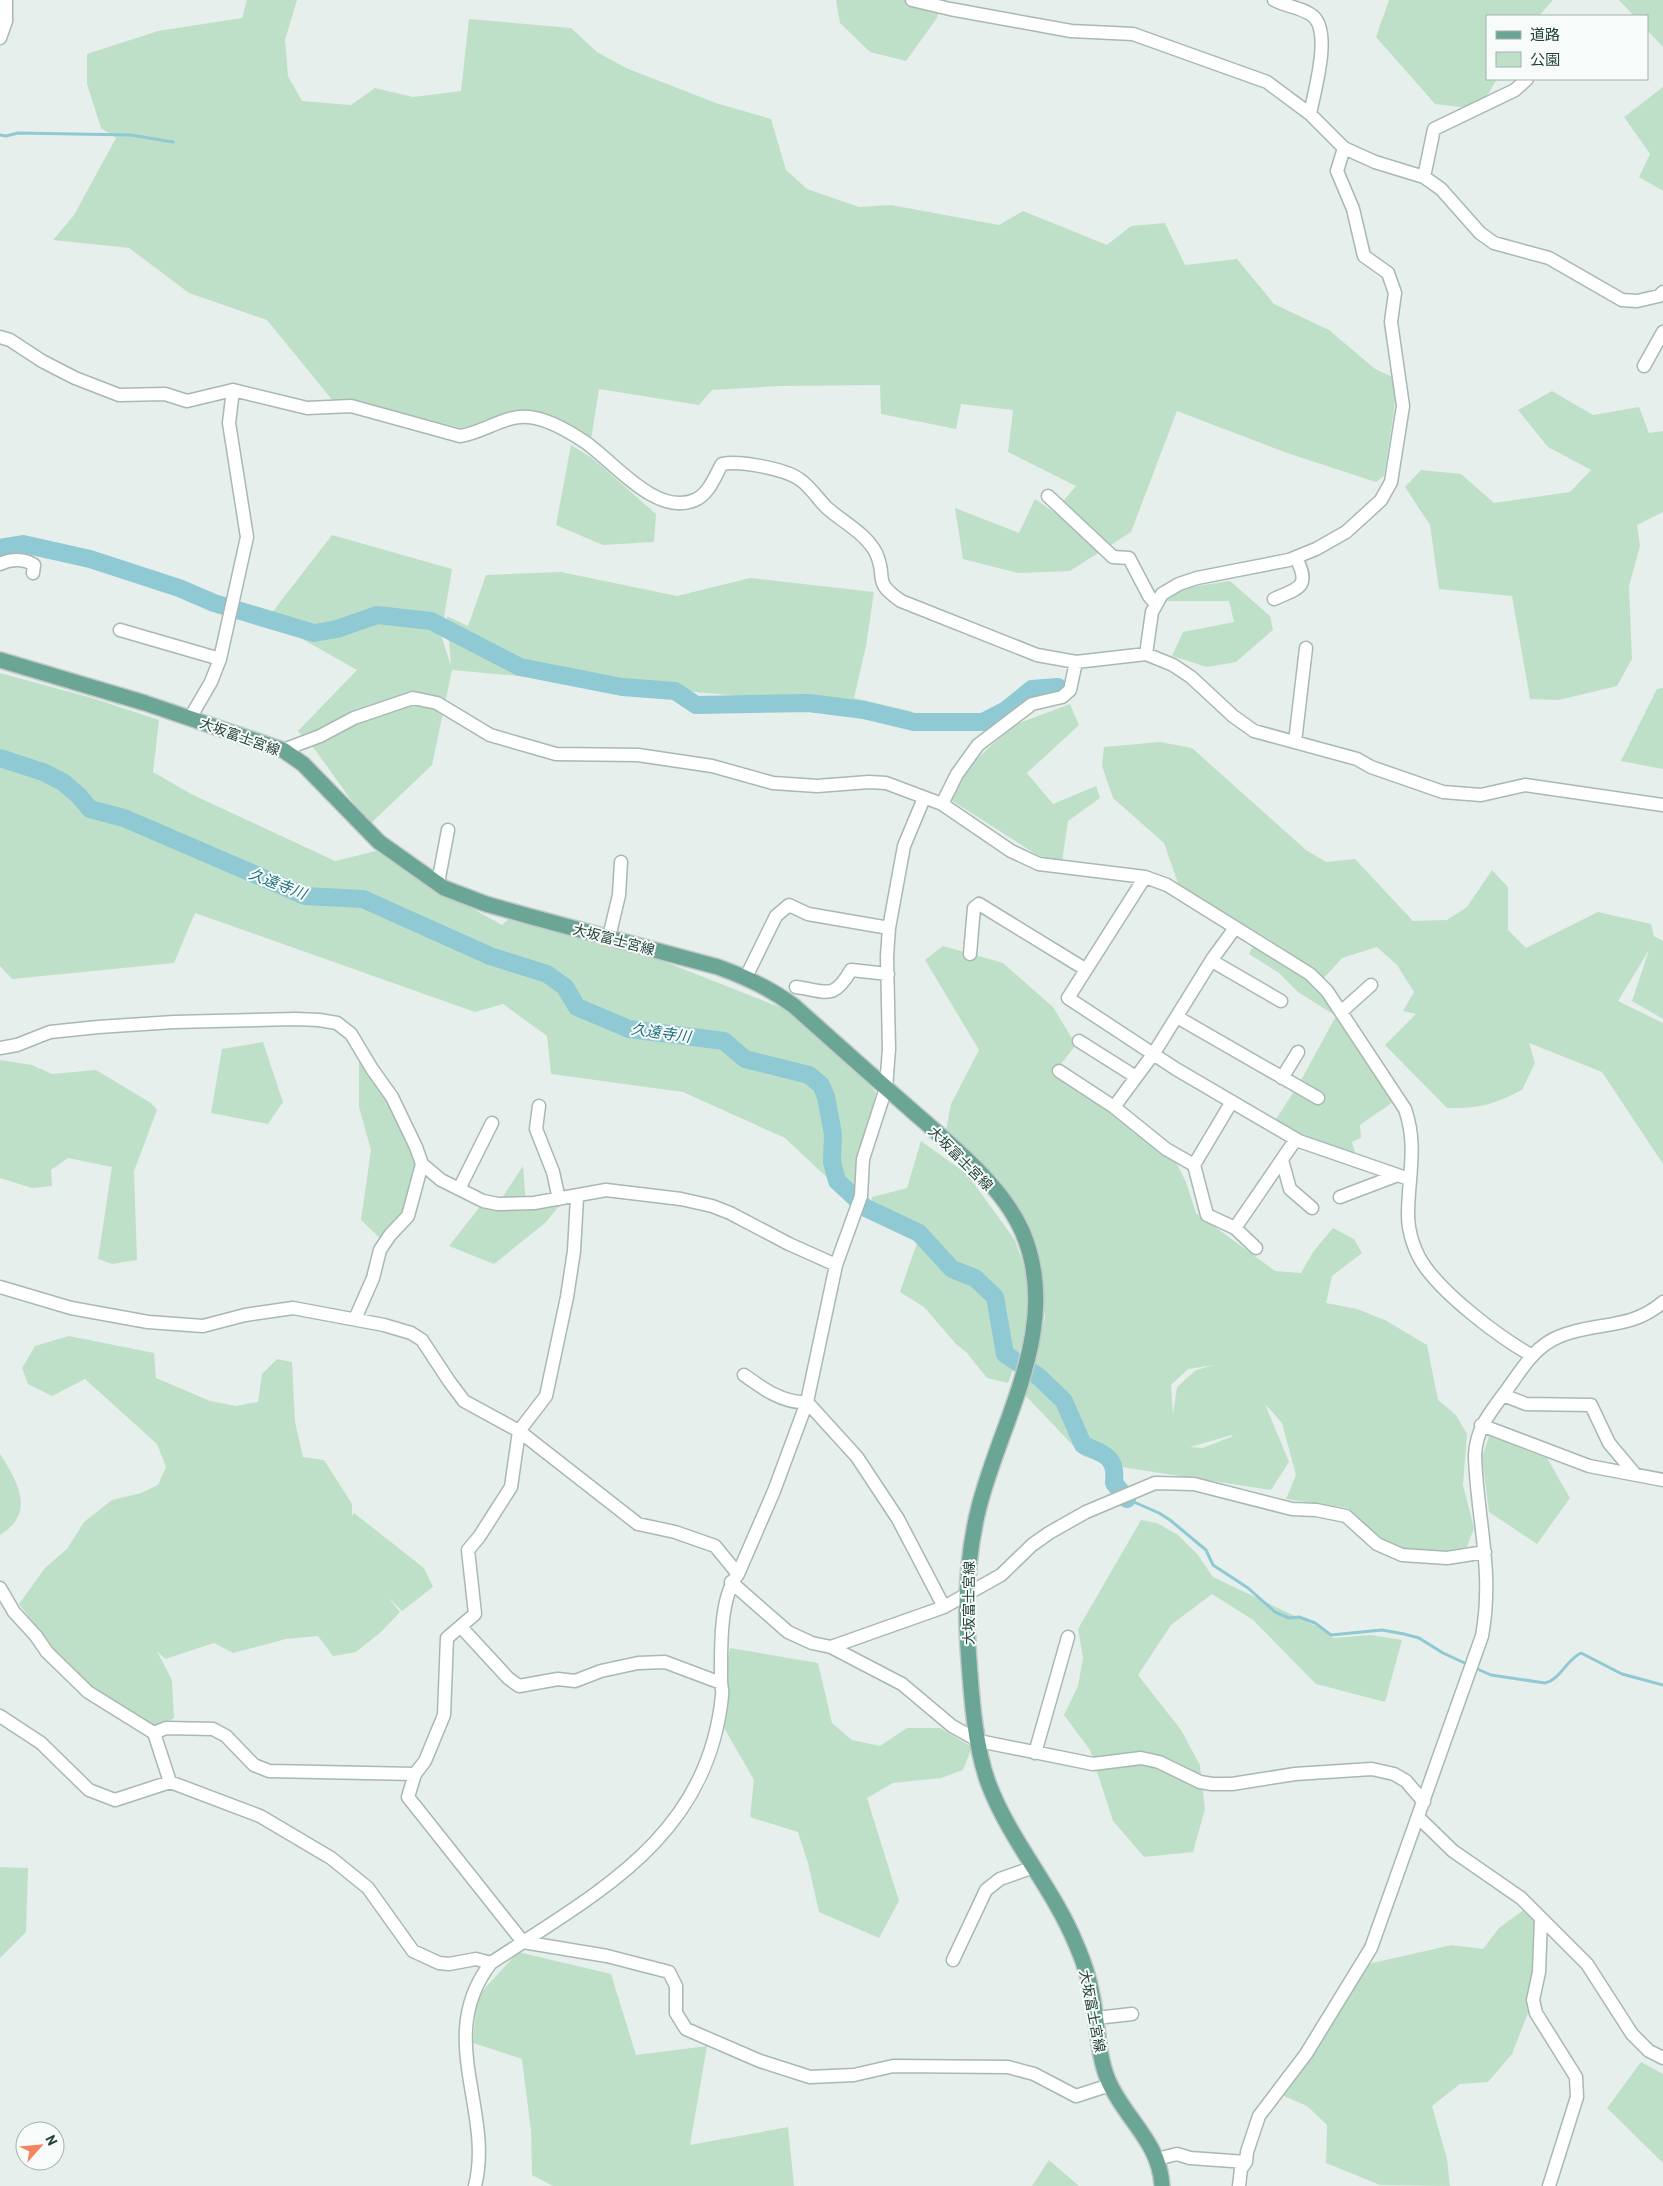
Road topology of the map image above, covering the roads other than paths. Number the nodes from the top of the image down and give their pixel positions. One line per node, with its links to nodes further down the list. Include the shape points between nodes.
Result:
1 (6, 0): 5 (street, via 6,21)
2 (912, 0): 4 (street)
3 (1274, 0): 7 (street, via 1311,14 1318,21 1323,43)
4 (949, 5): 7 (street, via 1071,31 1133,34 1267,82)
5 (0, 38)
6 (1526, 80): 9 (street, via 1515,90 1434,129)
7 (1310, 114): 8 (street)
8 (1344, 148): 9 (street, via 1375,162); 18 (street, via 1337,171 1353,209 1364,256 1388,272 1393,283 1392,322 1403,406 1395,469 1381,500 1338,536)
9 (1424, 177): 11 (street, via 1441,189 1480,233 1494,243 1549,258 1622,300)
10 (1663, 292): 11 (street)
11 (1648, 299): 12 (street)
12 (1663, 304)
13 (1663, 332): 15 (street)
14 (0, 337): 16 (street, via 69,375 119,395 165,394 187,401)
15 (1644, 366)
16 (233, 390): 27 (street, via 229,424 247,537); 28 (street, via 308,408 351,406 460,436 474,435 518,418 530,417 586,443 648,493 681,503 701,496 710,487 722,464 743,462 785,473 799,479 826,507 854,528 875,552 882,585 901,601 1037,655)
17 (1048, 496): 22 (street, via 1113,556 1129,558)
18 (1296, 558): 21 (street, via 1304,573 1302,583 1295,590); 22 (street, via 1197,578 1162,594)
19 (0, 564): 20 (street, via 29,561 34,565)
20 (33, 573)
21 (1274, 598)
22 (1155, 603): 25 (street)
23 (120, 630): 27 (street)
24 (1306, 648): 30 (street)
25 (1146, 654): 28 (street); 30 (street, via 1173,665 1190,677 1254,731)
26 (0, 660): 29 (main road, 大坂富士宮線)
27 (220, 660): 29 (street)
28 (1076, 662): 33 (street, via 1070,690 1062,697 1032,704 978,745 957,774)
29 (190, 718): 31 (main road, 大坂富士宮線)
30 (1295, 742): 34 (street, via 1357,759 1442,792 1481,796 1525,785)
31 (283, 750): 32 (street, via 354,718 413,698 437,703 490,735 556,754 638,755 712,766 773,783 817,786 886,784); 38 (main road, 大坂富士宮線, via 303,764 379,842)
32 (924, 798): 33 (street); 39 (street, via 904,846)
33 (942, 804): 37 (street, via 1011,851 1039,864)
34 (1663, 805)
35 (448, 830): 38 (street)
36 (621, 862): 41 (street, via 619,895)
37 (1145, 877): 40 (street, via 1167,885); 44 (street)
38 (438, 883): 41 (main road, 大坂富士宮線, via 486,904)
39 (889, 928): 45 (street); 46 (street, via 808,914 789,905 776,916)
40 (1235, 928): 43 (street); 50 (street, via 1310,974 1327,990)
41 (609, 937): 46 (main road, 大坂富士宮線)
42 (970, 954): 44 (street, via 974,908 979,904)
43 (1212, 962): 48 (street); 51 (street)
44 (1085, 968): 55 (street, via 1068,998)
45 (888, 974): 49 (street, via 851,970 839,988 828,993 798,981); 59 (street)
46 (746, 977): 49 (main road, 大坂富士宮線)
47 (1371, 985): 50 (street)
48 (1280, 1001)
49 (789, 1002): 59 (main road, 大坂富士宮線)
50 (1341, 1012): 69 (street, via 1405,1109 1412,1128 1413,1145)
51 (1176, 1017): 55 (street); 58 (street)
52 (1079, 1041): 57 (street)
53 (0, 1048): 67 (street, via 50,1032 98,1027 287,1019 337,1023 352,1034 392,1097)
54 (1298, 1052): 58 (street)
55 (1154, 1053): 57 (street); 61 (street)
56 (1059, 1071): 63 (street)
57 (1136, 1078): 63 (street)
58 (1282, 1078): 60 (street)
59 (886, 1088): 77 (street, via 863,1159 859,1202); 92 (main road, 大坂富士宮線, via 983,1176 1021,1228 1031,1256 1036,1285 1036,1319 1030,1354 980,1504 968,1557)
60 (1318, 1098)
61 (1231, 1103): 65 (street); 68 (street)
62 (539, 1106): 73 (street, via 536,1129 553,1172)
63 (1114, 1107): 68 (street, via 1166,1149)
64 (492, 1123): 70 (street)
65 (1296, 1139): 66 (street); 69 (street)
66 (1282, 1160): 74 (street, via 1290,1189); 75 (street)
67 (422, 1164): 70 (street, via 441,1180); 80 (street, via 408,1216 380,1250 373,1278)
68 (1194, 1165): 75 (street, via 1207,1214)
69 (1404, 1177): 72 (street); 81 (street, via 1414,1246 1426,1268 1482,1322)
70 (459, 1188): 73 (street, via 483,1201 498,1204)
71 (577, 1196): 73 (street); 77 (street, via 606,1190 712,1206); 86 (street, via 574,1251 553,1369 546,1396)
72 (1340, 1197)
73 (559, 1199)
74 (1312, 1208)
75 (1235, 1228): 76 (street)
76 (1256, 1248)
77 (836, 1265): 84 (street)
78 (0, 1287): 80 (street, via 70,1308 148,1322 203,1326 264,1311 293,1308)
79 (1662, 1304): 81 (street, via 1633,1321 1558,1337)
80 (354, 1319): 86 (street, via 411,1333 422,1340 464,1400)
81 (1531, 1355): 83 (street)
82 (744, 1375): 84 (street, via 768,1392 798,1403)
83 (1503, 1395): 85 (street); 87 (street, via 1526,1404 1591,1405 1608,1443)
84 (807, 1402): 90 (street, via 774,1491); 93 (street, via 863,1466 898,1519)
85 (1481, 1425): 87 (street, via 1589,1466); 89 (street, via 1475,1444 1475,1472)
86 (520, 1431): 90 (street, via 638,1524 715,1546); 94 (street, via 511,1487 468,1550 475,1614)
87 (1635, 1474): 88 (street)
88 (1663, 1480)
89 (1485, 1552): 92 (street, via 1447,1558 1402,1555 1377,1544 1346,1516 1292,1509 1194,1484 1155,1483 1049,1533 1001,1575); 104 (street, via 1488,1574 1486,1616 1474,1660)
90 (734, 1578): 96 (street, via 788,1632); 97 (street, via 724,1610)
91 (0, 1588): 99 (street, via 14,1612 46,1652 88,1692)
92 (966, 1596): 93 (street); 100 (main road, 大坂富士宮線, via 968,1647)
93 (944, 1607): 96 (street)
94 (461, 1627): 97 (street, via 519,1686 558,1679 576,1680 638,1663 666,1662); 102 (street, via 447,1638 444,1715 425,1761)
95 (1068, 1637): 101 (street)
96 (831, 1647): 100 (street, via 902,1684 952,1726)
97 (721, 1683): 108 (street, via 717,1728 709,1759 671,1825 628,1869)
98 (0, 1716): 103 (street, via 41,1744 89,1790 99,1795 114,1800)
99 (154, 1733): 102 (street, via 166,1728 213,1729 226,1736 254,1765 269,1771); 103 (street)
100 (979, 1741): 101 (street); 106 (main road, 大坂富士宮線, via 989,1784)
101 (1035, 1753): 104 (street, via 1092,1764 1141,1758 1212,1784 1372,1769 1394,1774 1406,1781)
102 (414, 1774): 108 (street, via 408,1797)
103 (170, 1782): 110 (street, via 260,1816 331,1858 368,1888 406,1943 428,1960 449,1964 476,1958)
104 (1424, 1802): 105 (street)
105 (1419, 1818): 107 (street, via 1453,1851 1522,1898); 116 (street, via 1371,1948 1306,2054 1259,2116)
106 (1034, 1867): 109 (street, via 1000,1879 986,1890); 112 (main road, 大坂富士宮線, via 1076,1944 1086,1969)
107 (1541, 1918): 113 (street, via 1587,1964 1632,2034 1649,2051); 120 (street, via 1539,1972 1533,2000 1536,2013 1576,2077 1577,2096)
108 (523, 1942): 110 (street); 114 (street, via 607,1956 669,1972 676,1986 676,2013 686,2029 760,2061 810,2077 854,2075 892,2066 951,2065 1008,2068 1034,2074 1076,2096)
109 (953, 1960)
110 (491, 1963): 117 (street, via 481,1976 474,1994 465,2034 467,2074 480,2142)
111 (1132, 2014): 112 (street)
112 (1096, 2018): 114 (main road, 大坂富士宮線, via 1102,2063)
113 (1663, 2058)
114 (1110, 2084): 115 (main road, 大坂富士宮線)
115 (1157, 2159): 116 (street, via 1177,2154); 118 (main road, 大坂富士宮線)
116 (1246, 2162): 119 (street, via 1241,2169)
117 (475, 2186)
118 (1162, 2186)
119 (1239, 2186)
120 (1549, 2186)

